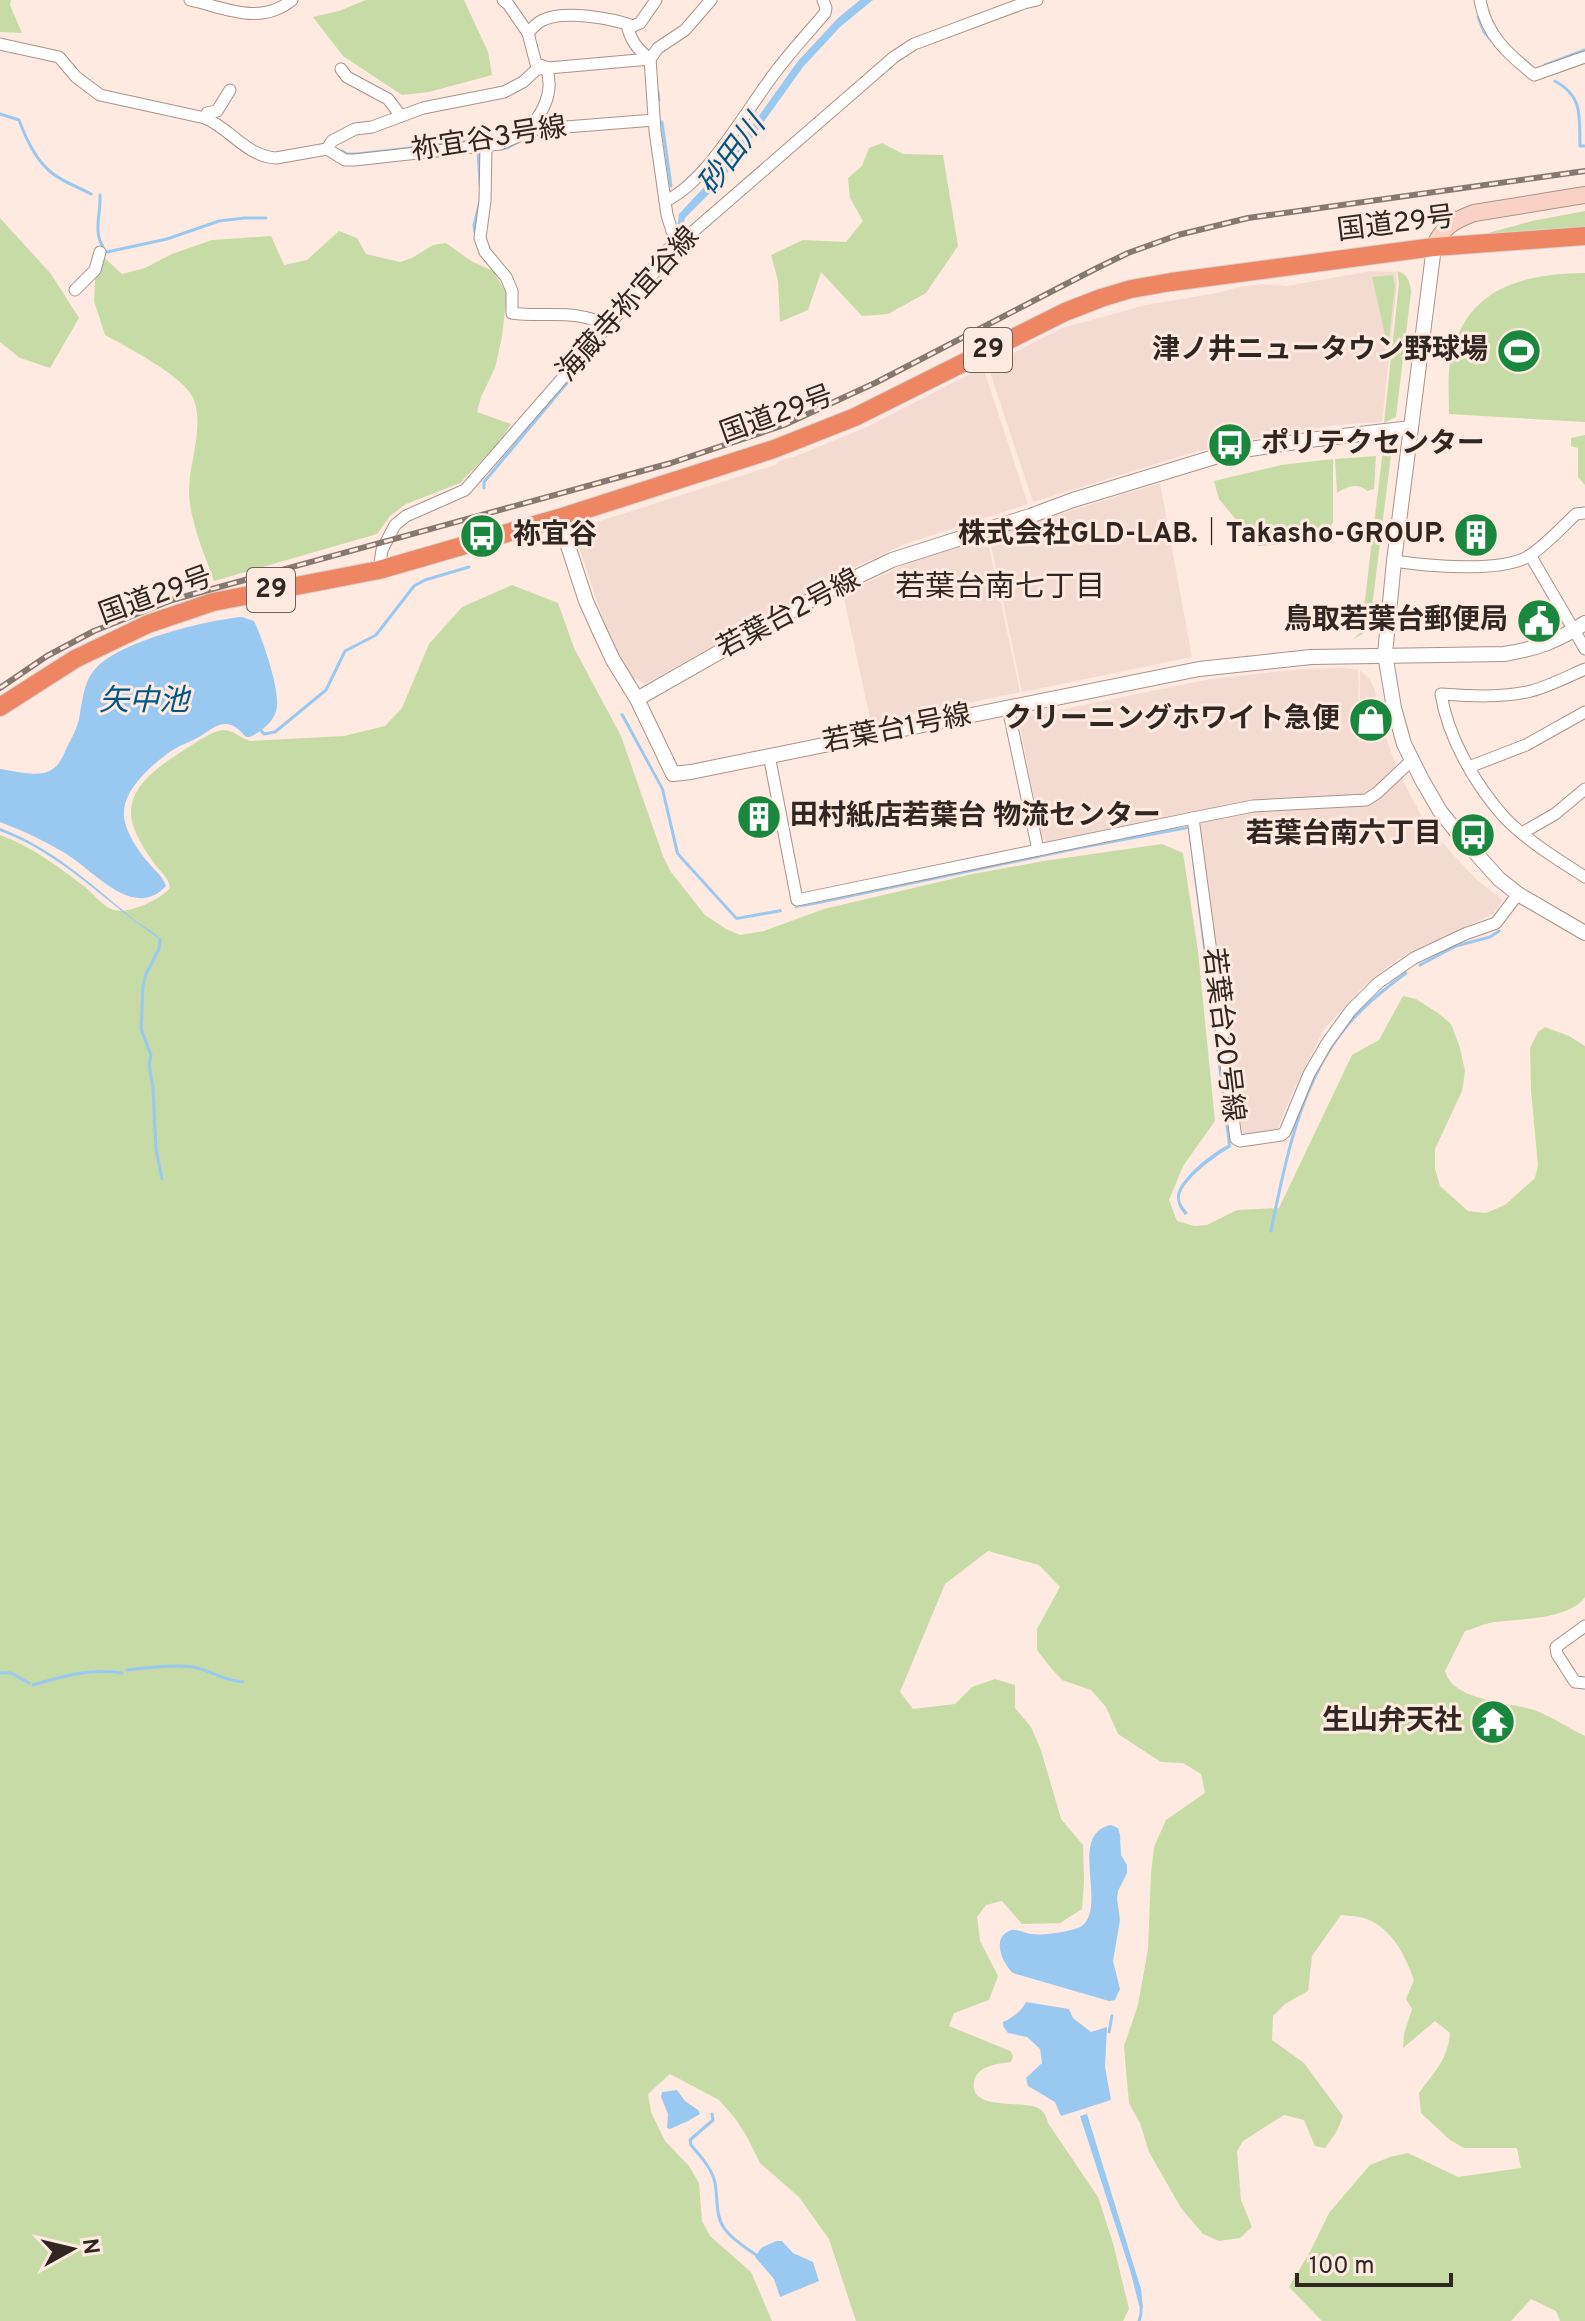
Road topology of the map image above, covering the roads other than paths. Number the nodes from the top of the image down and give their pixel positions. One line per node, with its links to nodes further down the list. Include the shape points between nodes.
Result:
1 (190, 0): 2 (street, via 261,15)
2 (292, 0)
3 (503, 0): 10 (street)
4 (656, 0): 9 (street, via 640,23)
5 (711, 0): 13 (street)
6 (823, 0): 24 (street, via 825,13 721,149 690,184)
7 (1037, 0): 26 (street, 海蔵寺祢宜谷線, via 914,44 894,57)
8 (1480, 0): 12 (street, via 1492,34 1534,75)
9 (627, 24): 10 (street, via 560,16 538,22); 13 (street, via 630,37)
10 (528, 33): 14 (street, via 536,64)
11 (0, 44): 18 (street, via 59,57 100,95)
12 (1585, 57)
13 (650, 59): 14 (street); 19 (street)
14 (546, 67): 17 (street, via 504,92); 20 (street, via 550,92)
15 (341, 69): 17 (street, via 388,99)
16 (230, 90): 18 (street, via 217,111)
17 (401, 116): 22 (street, via 355,129)
18 (205, 118): 22 (street, via 268,157)
19 (654, 120): 20 (street, 祢宜谷3号線); 24 (street)
20 (528, 130): 21 (street, 祢宜谷3号線)
21 (486, 145): 22 (street, 祢宜谷3号線, via 354,160); 30 (street, via 480,238 512,291 512,313 581,316)
22 (327, 149)
23 (1585, 195): 27 (main road, via 1474,213 1447,227)
24 (665, 201): 26 (street, via 672,231)
25 (1585, 236): 27 (highway, 国道29号 / 29)
26 (681, 242): 30 (street, 海蔵寺祢宜谷線)
27 (1434, 247): 31 (street); 33 (highway, 国道29号 / 29, via 1171,282 1101,298 814,434)
28 (100, 252): 29 (street, via 95,270)
29 (75, 290)
30 (607, 326): 36 (street, 海蔵寺祢宜谷線, via 465,490 395,525)
31 (1411, 428): 35 (street); 41 (street, 若葉台2号線, via 1231,452 892,560 823,593)
32 (1585, 513): 34 (street, via 1576,514)
33 (559, 518): 36 (highway, 国道29号 / 29); 41 (street, 若葉台1号線, via 586,601)
34 (1530, 555): 35 (street, via 1480,566); 37 (street)
35 (1394, 561): 39 (street)
36 (379, 570): 42 (highway, 国道29号 / 29, via 213,602 163,618 75,659)
37 (1579, 626): 38 (street); 39 (street, 若葉台1号線, via 1531,650 1504,654)
38 (1585, 649)
39 (1385, 654): 43 (street, 若葉台1号線, via 1199,669); 46 (street, via 1394,708)
40 (1585, 669): 47 (street, via 1529,692 1441,694)
41 (637, 699): 45 (street, 若葉台1号線, via 673,774)
42 (0, 707)
43 (1008, 708): 45 (street, 若葉台1号線); 51 (street)
44 (1585, 712): 47 (street, via 1526,745)
45 (769, 755): 51 (street, via 797,900)
46 (1412, 760): 49 (street, via 1366,800 1253,806); 53 (street, via 1440,811)
47 (1469, 767): 50 (street, via 1504,817)
48 (1585, 789): 50 (street)
49 (1193, 818): 51 (street); 53 (street, 若葉台20号線, via 1234,1132 1240,1141 1285,1132 1327,1043 1378,983 1414,958 1496,923)
50 (1522, 833): 52 (street)
51 (1038, 850)
52 (1585, 877)
53 (1518, 894): 54 (street)
54 (1585, 933)
55 (1585, 1626): 56 (street, via 1556,1647 1575,1682)
56 (1585, 1683)

